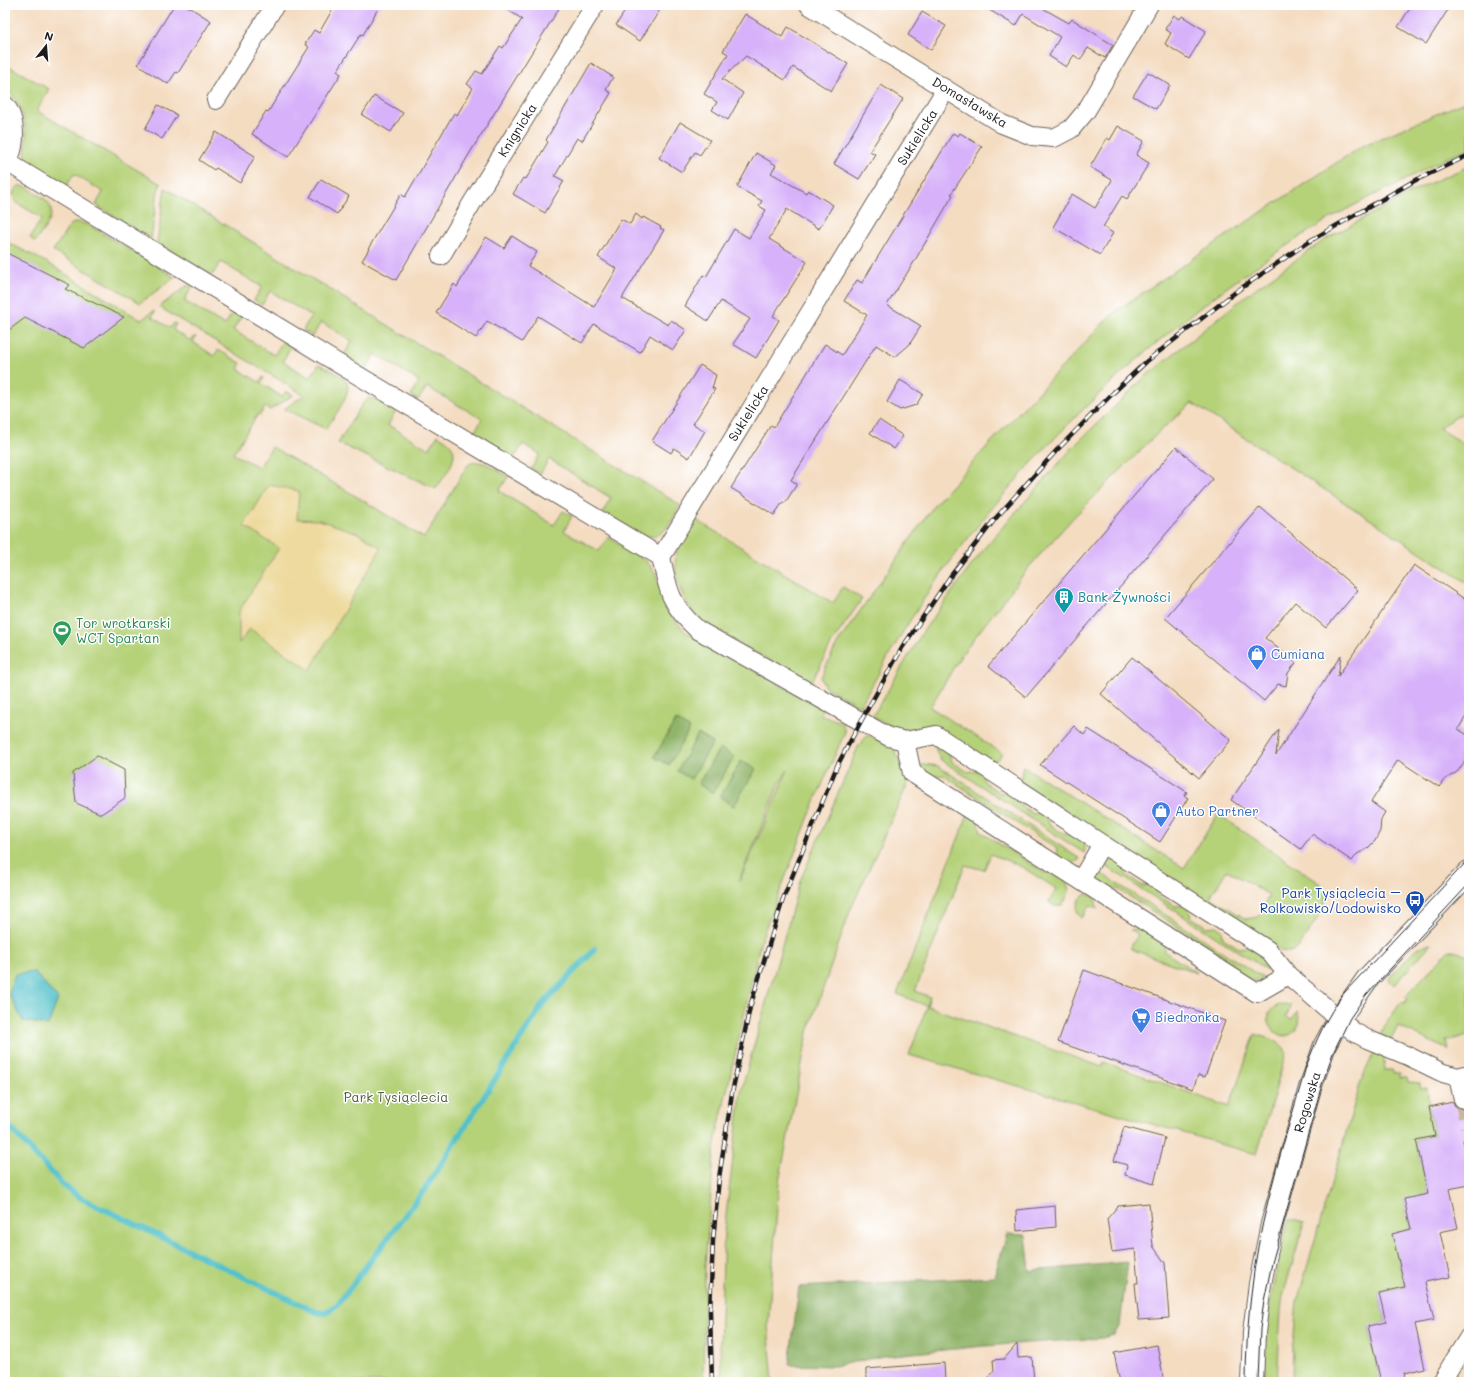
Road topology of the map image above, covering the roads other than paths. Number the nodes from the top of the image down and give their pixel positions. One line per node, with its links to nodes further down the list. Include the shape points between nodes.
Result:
1 (275, 5): 6 (street)
2 (595, 5): 9 (street, Knignicka)
3 (809, 5): 5 (street, Domasławska)
4 (1149, 5): 5 (street, Domasławska, via 1086,111 1071,129 1054,138 1032,136 1002,124)
5 (946, 89): 10 (street, Sukielicka)
6 (216, 100)
7 (5, 105): 8 (street, via 14,125 13,144)
8 (6, 163): 10 (street)
9 (441, 256)
10 (661, 556): 11 (street, via 673,602 684,618 698,630 889,737)
11 (905, 741): 12 (street, via 936,735); 14 (street, via 912,773)
12 (1102, 844): 14 (street); 15 (street, via 1268,950)
13 (1469, 872): 16 (street, Rogowska, via 1368,978)
14 (1081, 880): 15 (street, via 1257,993)
15 (1288, 975): 16 (street)
16 (1338, 1019): 17 (street, via 1367,1040 1443,1073); 20 (street, Rogowska, via 1325,1045 1310,1088 1272,1224 1260,1284)
17 (1463, 1075): 18 (street)
18 (1463, 1099)
19 (1469, 1337): 21 (street)
20 (1252, 1382)
21 (1441, 1382)

